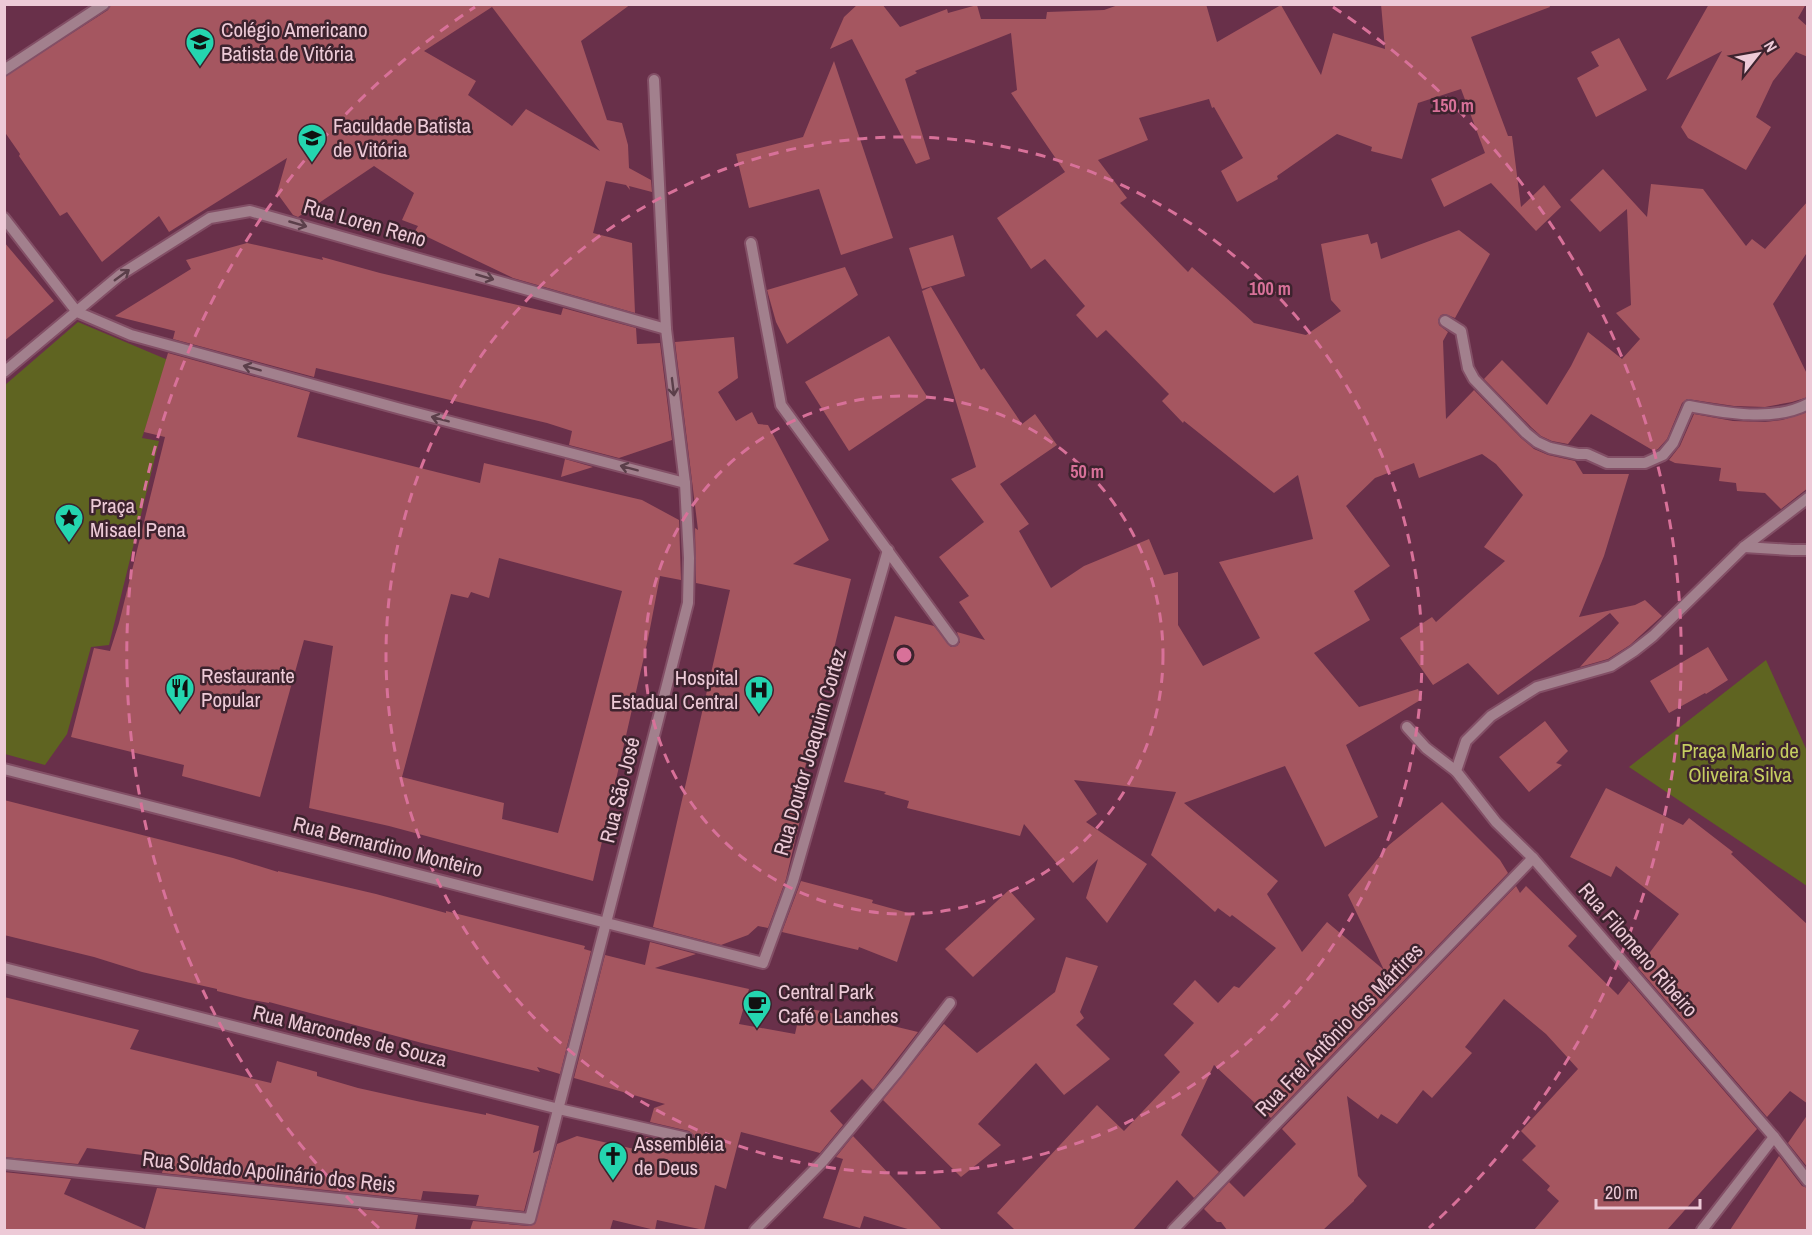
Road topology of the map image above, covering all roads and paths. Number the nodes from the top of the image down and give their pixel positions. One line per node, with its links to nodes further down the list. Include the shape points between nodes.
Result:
1 (104, 4): 2 (street)
2 (4, 70)
3 (654, 80): 8 (street, Rua São José)
4 (4, 218): 6 (street)
5 (751, 243): 14 (street, via 781,405)
6 (77, 312): 8 (street, Rua Loren Reno, one-way to 8, via 120,275 210,218 250,211); 9 (street, Rua Loren Reno); 11 (street, one-way to 6, via 130,335)
7 (1445, 321): 10 (street, via 1461,331 1474,379 1526,433 1550,448 1587,454 1607,463 1645,463 1663,455 1673,443 1689,406 1775,414)
8 (666, 328): 11 (street, Rua São José, one-way to 11)
9 (4, 372)
10 (1808, 404)
11 (685, 483): 21 (street, Rua São José, via 688,603)
12 (1808, 498): 13 (street)
13 (1744, 547): 15 (street); 19 (street, via 1634,651 1611,666 1537,687 1491,716 1466,741)
14 (888, 550): 16 (street); 22 (street, Rua Doutor Joaquim Cortez, via 793,881)
15 (1808, 550)
16 (953, 640)
17 (1407, 727): 19 (street, Rua Filomeno Ribeiro)
18 (4, 769): 21 (street, Rua Bernardino Monteiro)
19 (1456, 771): 20 (street, Rua Filomeno Ribeiro, via 1496,822)
20 (1533, 858): 26 (street, Rua Filomeno Ribeiro); 32 (street, Rua Frei Antônio dos Mártires)
21 (607, 923): 22 (street, Rua Bernardino Monteiro); 25 (street, Rua São José)
22 (763, 963)
23 (4, 968): 25 (street, Rua Marcondes de Souza)
24 (950, 1003): 31 (street, via 823,1161)
25 (559, 1109): 27 (street, Rua Marcondes de Souza); 30 (street, Rua São José)
26 (1774, 1137): 29 (street, Rua Filomeno Ribeiro); 33 (street)
27 (687, 1138)
28 (4, 1164): 30 (street, Rua Soldado Apolinário dos Reis)
29 (1808, 1181)
30 (530, 1219)
31 (755, 1230)
32 (1173, 1230)
33 (1702, 1230)

